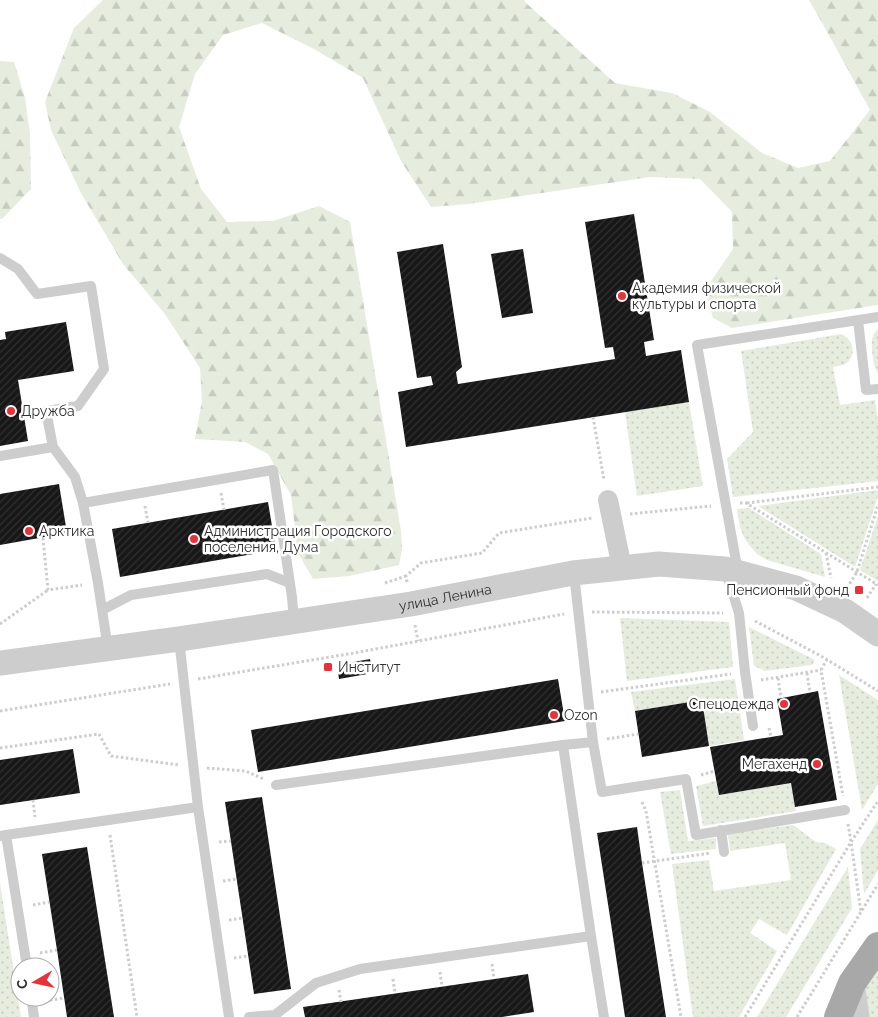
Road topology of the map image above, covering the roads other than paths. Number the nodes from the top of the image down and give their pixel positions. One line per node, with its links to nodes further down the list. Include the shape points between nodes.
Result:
1 (0, 258): 5 (lane, via 18,269 37,294 91,286 104,369 78,406 46,412)
2 (878, 317): 3 (lane)
3 (858, 320): 4 (lane, via 866,390); 10 (lane, via 697,345 726,505)
4 (878, 389)
5 (53, 447): 6 (lane); 7 (lane, via 75,478)
6 (0, 456)
7 (83, 503): 12 (lane, via 273,470); 13 (lane)
8 (610, 508): 9 (street)
9 (622, 568): 10 (street, улица Ленина, via 659,564); 11 (street, улица Ленина)
10 (732, 571): 15 (street, улица Ленина, via 796,588 845,611); 19 (lane)
11 (573, 573): 14 (street, улица Ленина, via 411,604); 20 (lane)
12 (290, 583): 13 (lane, via 267,574 131,595); 14 (lane)
13 (102, 610): 17 (lane)
14 (294, 622): 16 (street, улица Ленина)
15 (878, 634)
16 (179, 639): 17 (street, улица Ленина); 23 (lane)
17 (108, 649): 18 (street, улица Ленина)
18 (0, 663)
19 (753, 726)
20 (593, 742): 21 (lane); 25 (lane, via 602,792 686,779 696,835)
21 (563, 745): 22 (lane); 28 (lane)
22 (276, 785)
23 (198, 807): 26 (lane); 32 (lane)
24 (845, 810): 25 (lane)
25 (721, 830): 27 (lane)
26 (3, 835): 30 (lane)
27 (724, 852)
28 (591, 936): 33 (lane, via 360,969 316,983 275,1015); 34 (lane)
29 (878, 946): 31 (main road)
30 (25, 957)
31 (852, 983): 35 (main road); 36 (street)
32 (230, 1017)
33 (249, 1017)
34 (604, 1017)
35 (838, 1017)
36 (857, 1017)

